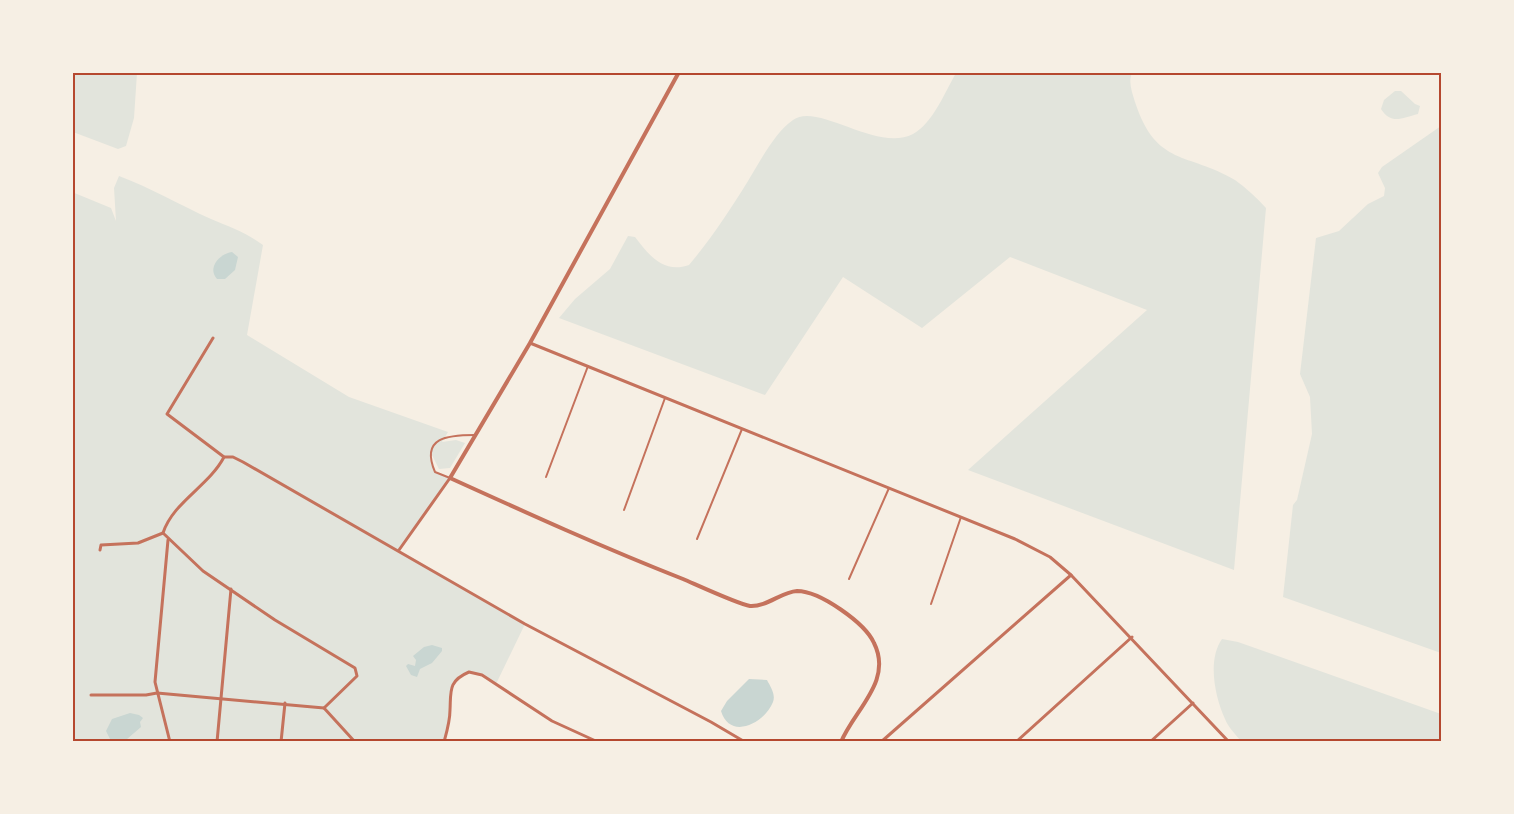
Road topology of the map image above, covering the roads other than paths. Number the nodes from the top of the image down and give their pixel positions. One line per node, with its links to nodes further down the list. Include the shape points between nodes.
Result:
1 (679, 72): 3 (street)
2 (213, 338): 8 (street, via 167,414)
3 (530, 343): 4 (street); 7 (street)
4 (588, 366): 5 (street); 9 (lane)
5 (665, 398): 6 (street); 12 (lane)
6 (742, 429): 11 (street); 16 (lane)
7 (475, 435): 10 (street); 10 (lane, via 445,437 430,451 435,472)
8 (224, 457): 14 (street, via 204,484 168,520); 18 (street, via 243,462)
9 (546, 477)
10 (450, 478): 18 (street); 39 (street, via 591,543 750,606 798,591 826,601 854,620 874,642 880,657 874,688)
11 (889, 488): 13 (street); 20 (lane)
12 (624, 510)
13 (961, 518): 19 (street, via 1050,557); 22 (lane)
14 (163, 533): 15 (street); 17 (street, via 138,543 102,545)
15 (168, 539): 21 (street, via 203,571); 24 (street)
16 (697, 539)
17 (100, 550)
18 (399, 550): 38 (street, via 525,624)
19 (1071, 575): 23 (street); 40 (street)
20 (849, 579)
21 (231, 589): 26 (street); 29 (street, via 275,620 355,668 357,676)
22 (931, 604)
23 (1132, 638): 27 (street); 41 (street)
24 (157, 693): 25 (street); 26 (street); 31 (street)
25 (91, 695)
26 (220, 699): 28 (street); 32 (street)
27 (1193, 702): 42 (street); 43 (street)
28 (285, 703): 29 (street); 33 (street)
29 (324, 708): 30 (street)
30 (349, 734): 34 (street); 35 (street)
31 (170, 742)
32 (216, 742)
33 (281, 742)
34 (348, 742)
35 (355, 742)
36 (444, 742): 37 (street, via 450,711 450,688 468,672 482,675 552,721)
37 (598, 742)
38 (745, 742)
39 (841, 742)
40 (881, 742)
41 (1016, 742)
42 (1150, 742)
43 (1229, 742)

